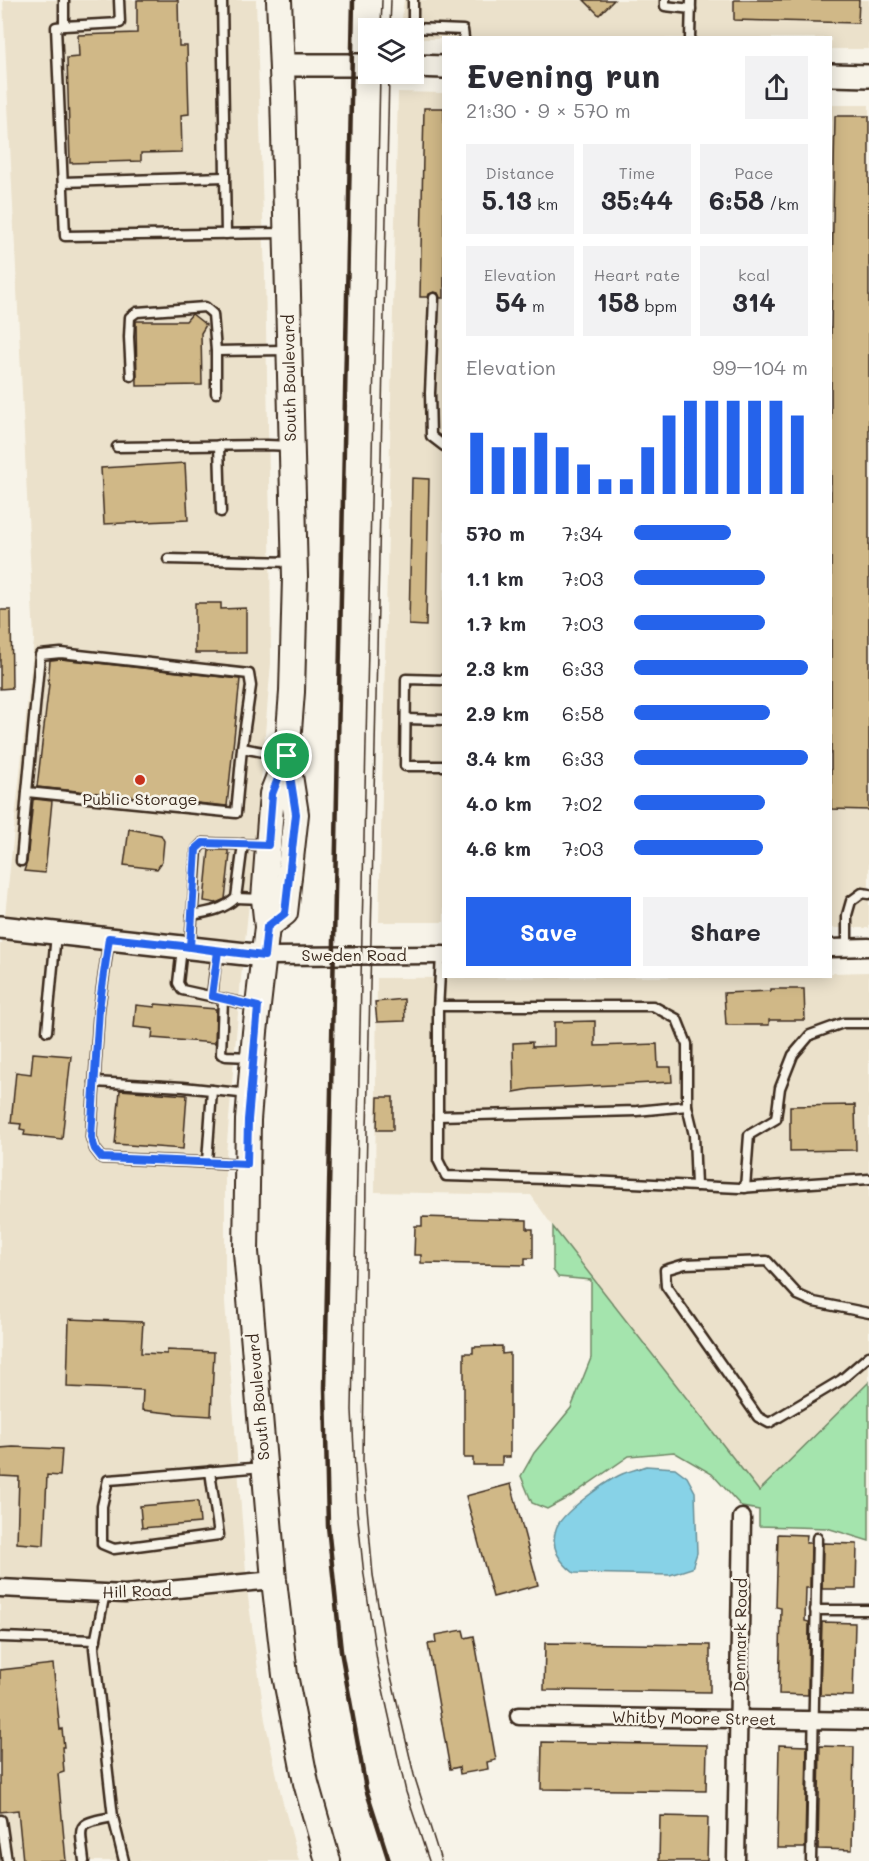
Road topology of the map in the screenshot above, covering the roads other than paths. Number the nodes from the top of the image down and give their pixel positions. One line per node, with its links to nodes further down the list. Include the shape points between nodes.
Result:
1 (64, 0): 8 (lane)
2 (119, 0): 8 (lane, via 120,23)
3 (222, 0): 17 (lane)
4 (279, 0): 11 (main road, South Boulevard)
5 (413, 0): 9 (lane, via 413,28 463,30)
6 (665, 0): 7 (lane, via 665,6)
7 (691, 5): 10 (lane)
8 (64, 26): 18 (lane, via 56,27)
9 (464, 36)
10 (690, 36)
11 (281, 65): 12 (street); 19 (main road, South Boulevard)
12 (358, 65)
13 (424, 66): 14 (street)
14 (442, 67)
15 (832, 75): 16 (street)
16 (869, 76)
17 (225, 177): 18 (lane); 20 (lane)
18 (63, 182): 20 (lane, via 65,236)
19 (286, 233): 20 (lane); 22 (main road, South Boulevard)
20 (226, 234)
21 (434, 297): 26 (lane, via 431,436)
22 (289, 350): 23 (lane); 28 (main road, South Boulevard)
23 (216, 351): 24 (lane, via 213,314 205,307 137,312 130,317); 25 (lane)
24 (131, 375)
25 (216, 393)
26 (442, 444)
27 (219, 445): 28 (lane); 29 (lane); 30 (lane)
28 (291, 446): 32 (main road, South Boulevard)
29 (117, 447)
30 (221, 512)
31 (168, 559): 32 (lane)
32 (294, 562): 37 (main road, South Boulevard)
33 (442, 680): 34 (lane, via 406,679)
34 (406, 719): 35 (lane); 38 (lane, via 405,766)
35 (442, 720)
36 (242, 748): 37 (lane); 39 (lane, via 236,813); 39 (lane, via 251,686 249,674 61,653 40,655)
37 (287, 756): 41 (main road, South Boulevard, via 272,794); 48 (main road, South Boulevard, via 296,814 285,913)
38 (442, 766)
39 (27, 792): 42 (lane)
40 (243, 844): 41 (lane); 44 (lane); 46 (lane, via 203,843 196,849)
41 (268, 845): 45 (main road, South Boulevard)
42 (21, 861)
43 (869, 894): 53 (lane, via 850,901)
44 (236, 898): 45 (lane); 46 (lane, via 214,911)
45 (264, 899): 48 (main road, South Boulevard)
46 (192, 915): 51 (lane)
47 (0, 927): 49 (street)
48 (267, 927): 56 (main road, South Boulevard)
49 (56, 933): 50 (street); 62 (lane)
50 (109, 938): 51 (street); 64 (lane)
51 (186, 947): 54 (street); 57 (lane, via 178,983 182,990)
52 (869, 947): 53 (street)
53 (839, 948)
54 (218, 951): 56 (street); 57 (lane)
55 (442, 955): 56 (street, Sweden Road); 59 (lane)
56 (264, 956): 60 (main road, South Boulevard)
57 (212, 996): 58 (lane)
58 (223, 999): 60 (lane); 63 (lane, via 220,1054)
59 (439, 1006): 67 (lane, via 653,1006 677,1019 687,1044); 68 (lane)
60 (258, 1007): 63 (main road, South Boulevard)
61 (869, 1023): 73 (lane, via 843,1023 810,1035 793,1055 780,1088 776,1119 749,1135)
62 (47, 1030)
63 (253, 1057): 66 (main road, South Boulevard)
64 (94, 1082): 65 (lane); 69 (lane, via 91,1137 102,1158)
65 (212, 1090): 66 (lane); 69 (lane)
66 (250, 1095): 70 (main road, South Boulevard)
67 (687, 1106): 68 (lane); 72 (lane, via 694,1135)
68 (438, 1116): 72 (lane, via 438,1160 446,1176)
69 (207, 1162): 70 (lane)
70 (247, 1164): 76 (main road, South Boulevard, via 246,1252)
71 (869, 1179): 73 (lane)
72 (696, 1186): 73 (lane)
73 (745, 1188)
74 (869, 1313): 75 (lane, via 798,1295 767,1261 685,1264 665,1270 666,1286 758,1417 769,1423 841,1380)
75 (869, 1356)
76 (264, 1467): 77 (lane); 80 (main road, South Boulevard)
77 (210, 1471): 77 (lane, via 108,1480 102,1506 102,1544 114,1549 219,1535)
78 (742, 1518): 88 (street, Denmark Road)
79 (817, 1538): 83 (lane)
80 (274, 1580): 82 (street, Hill Road, via 145,1593); 96 (main road, South Boulevard, via 298,1748)
81 (0, 1588): 82 (street, Hill Road)
82 (105, 1593): 86 (lane)
83 (815, 1610): 84 (lane); 89 (lane)
84 (869, 1610)
85 (0, 1636): 86 (lane)
86 (96, 1640): 91 (lane)
87 (519, 1716): 88 (street, Whitby Moore Street)
88 (738, 1719): 89 (street, Whitby Moore Street); 97 (street, Denmark Road)
89 (813, 1720): 90 (street, Whitby Moore Street); 98 (lane)
90 (869, 1721)
91 (112, 1817): 94 (lane, via 82,1826); 95 (lane)
92 (1, 1820): 93 (lane)
93 (7, 1861)
94 (84, 1861)
95 (124, 1861)
96 (328, 1861)
97 (736, 1861)
98 (811, 1861)

